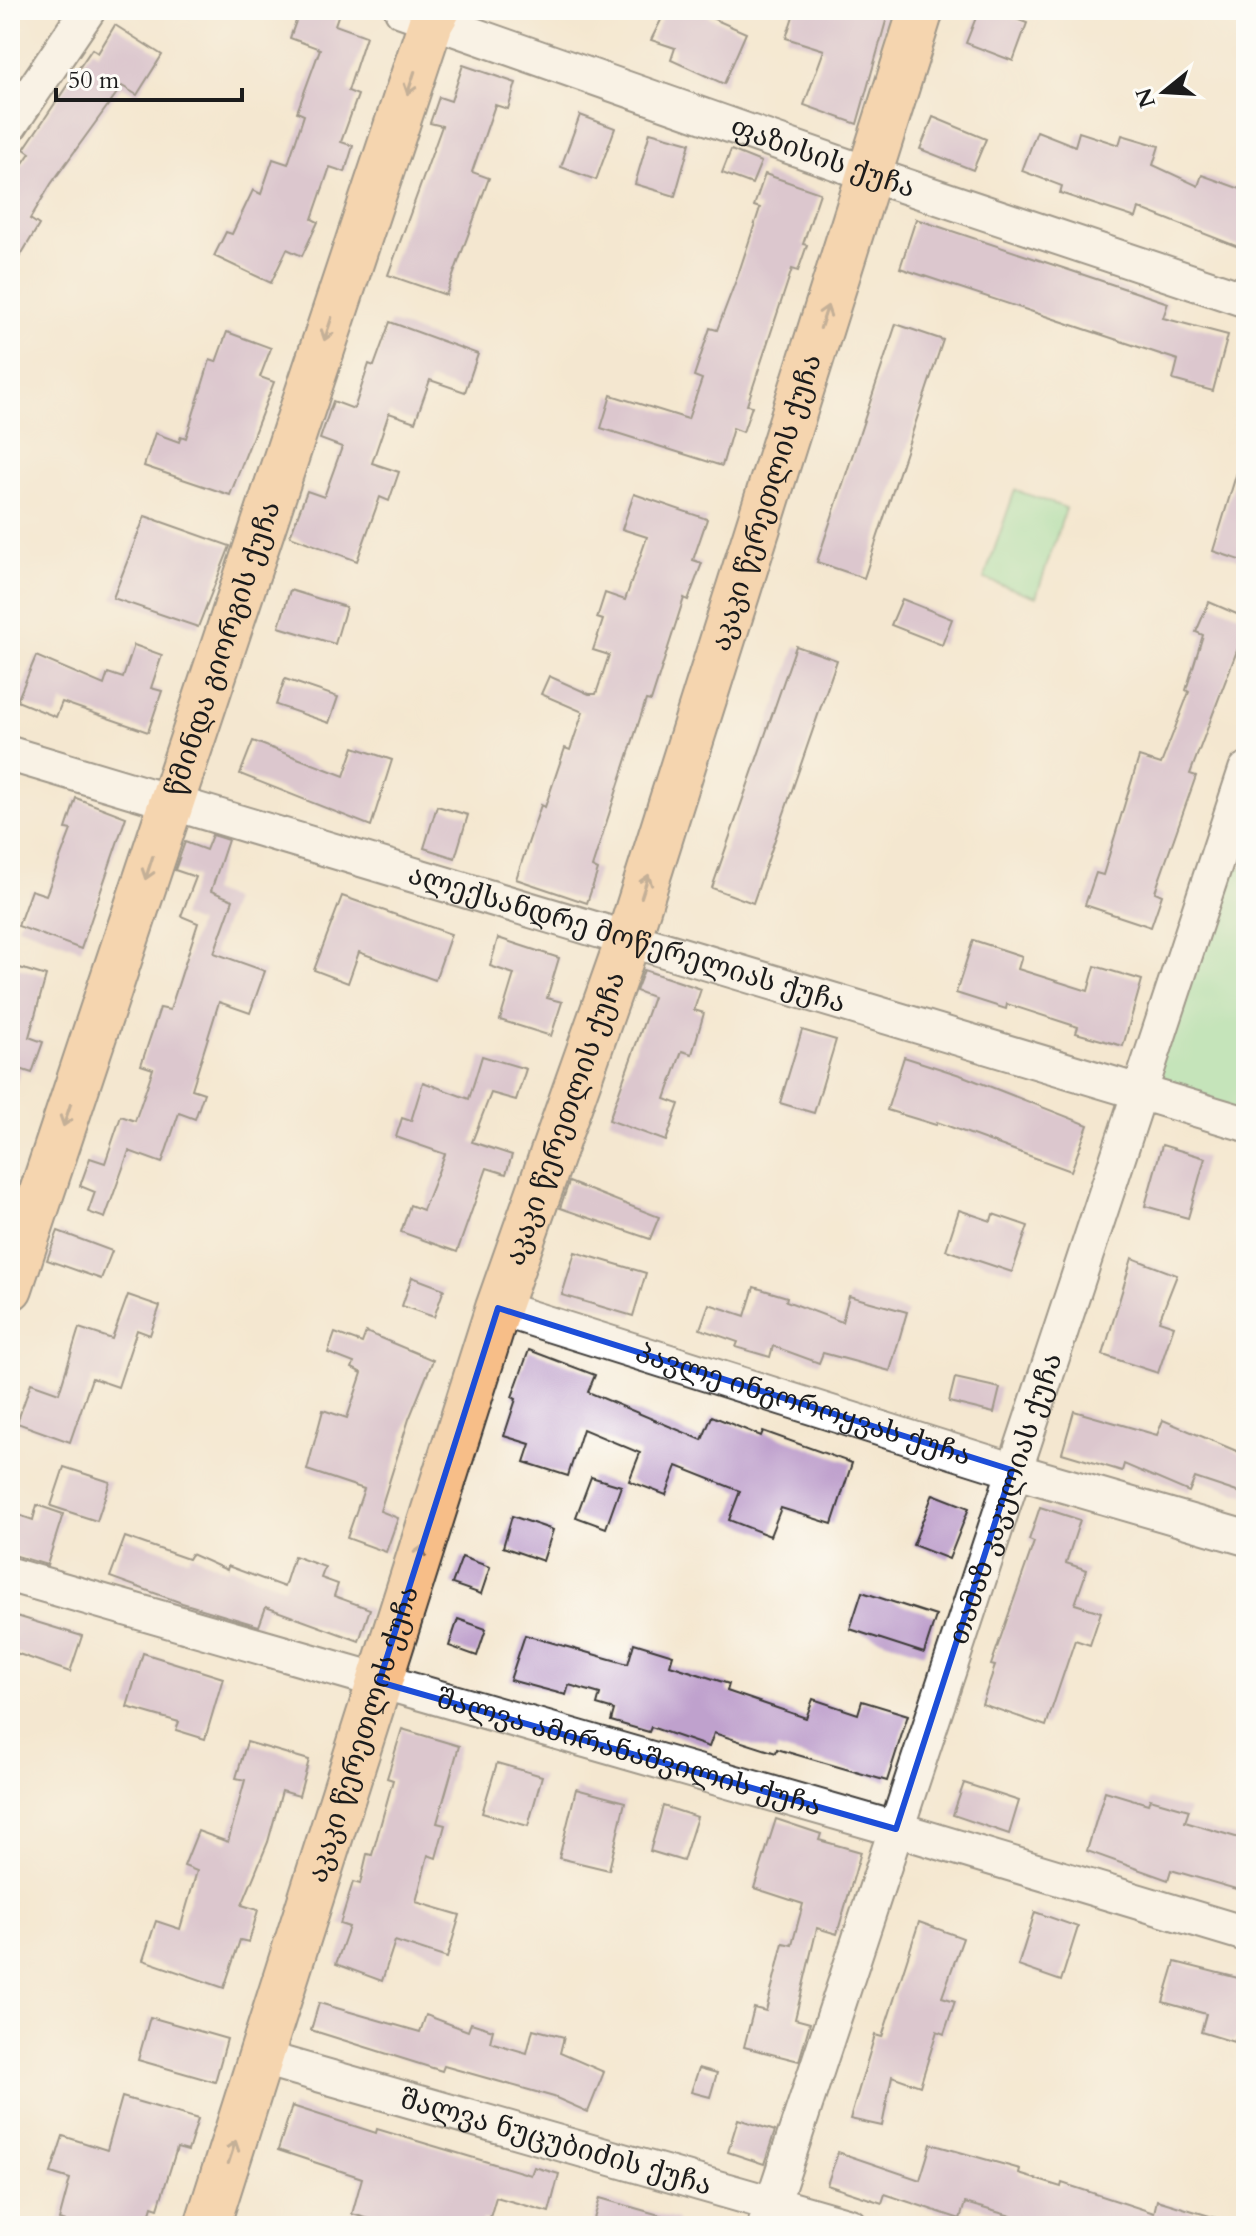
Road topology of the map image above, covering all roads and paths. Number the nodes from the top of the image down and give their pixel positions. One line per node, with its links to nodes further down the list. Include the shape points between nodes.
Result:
1 (88, 10): 4 (street)
2 (921, 10): 5 (main road, აკაკი წერეთლის ქუჩა)
3 (424, 14): 5 (street, ფაზისის ქუჩა); 9 (main road, წმინდა გიორგის ქუჩა, one-way to 9)
4 (10, 125)
5 (869, 174): 6 (street, ფაზისის ქუჩა); 10 (main road, აკაკი წერეთლის ქუჩა, one-way to 5)
6 (1246, 300)
7 (10, 754): 9 (street, ალექსანდრე მოწერელიას ქუჩა)
8 (1246, 770): 11 (street, თამაზ კაკულიას ქუჩა)
9 (170, 804): 10 (street, ალექსანდრე მოწერელიას ქუჩა); 13 (main road, წმინდა გიორგის ქუჩა, one-way to 13)
10 (629, 937): 11 (street, ალექსანდრე მოწერელიას ქუჩა); 14 (main road, აკაკი წერეთლის ქუჩა)
11 (1138, 1091): 12 (street, ალექსანდრე მოწერელიას ქუჩა); 15 (street, თამაზ კაკულიას ქუჩა)
12 (1246, 1124)
13 (10, 1288)
14 (498, 1308): 15 (street, პავლე ინგოროყვას ქუჩა); 18 (main road, აკაკი წერეთლის ქუჩა, one-way to 14)
15 (1012, 1470): 16 (street, პავლე ინგოროყვას ქუჩა); 19 (street, თამაზ კაკულიას ქუჩა)
16 (1246, 1538)
17 (10, 1575): 18 (street, შალვა ამირანაშვილის ქუჩა)
18 (379, 1682): 19 (street, შალვა ამირანაშვილის ქუჩა); 21 (main road, აკაკი წერეთლის ქუჩა)
19 (896, 1829): 20 (street, შალვა ამირანაშვილის ქუჩა); 22 (street, თამაზ კაკულიას ქუჩა)
20 (1246, 1934)
21 (262, 2058): 22 (street, შალვა ნუცუბიძის ქუჩა); 23 (main road, აკაკი წერეთლის ქუჩა, one-way to 21)
22 (769, 2214): 24 (street, შალვა ნუცუბიძის ქუჩა)
23 (207, 2226)
24 (850, 2226)

